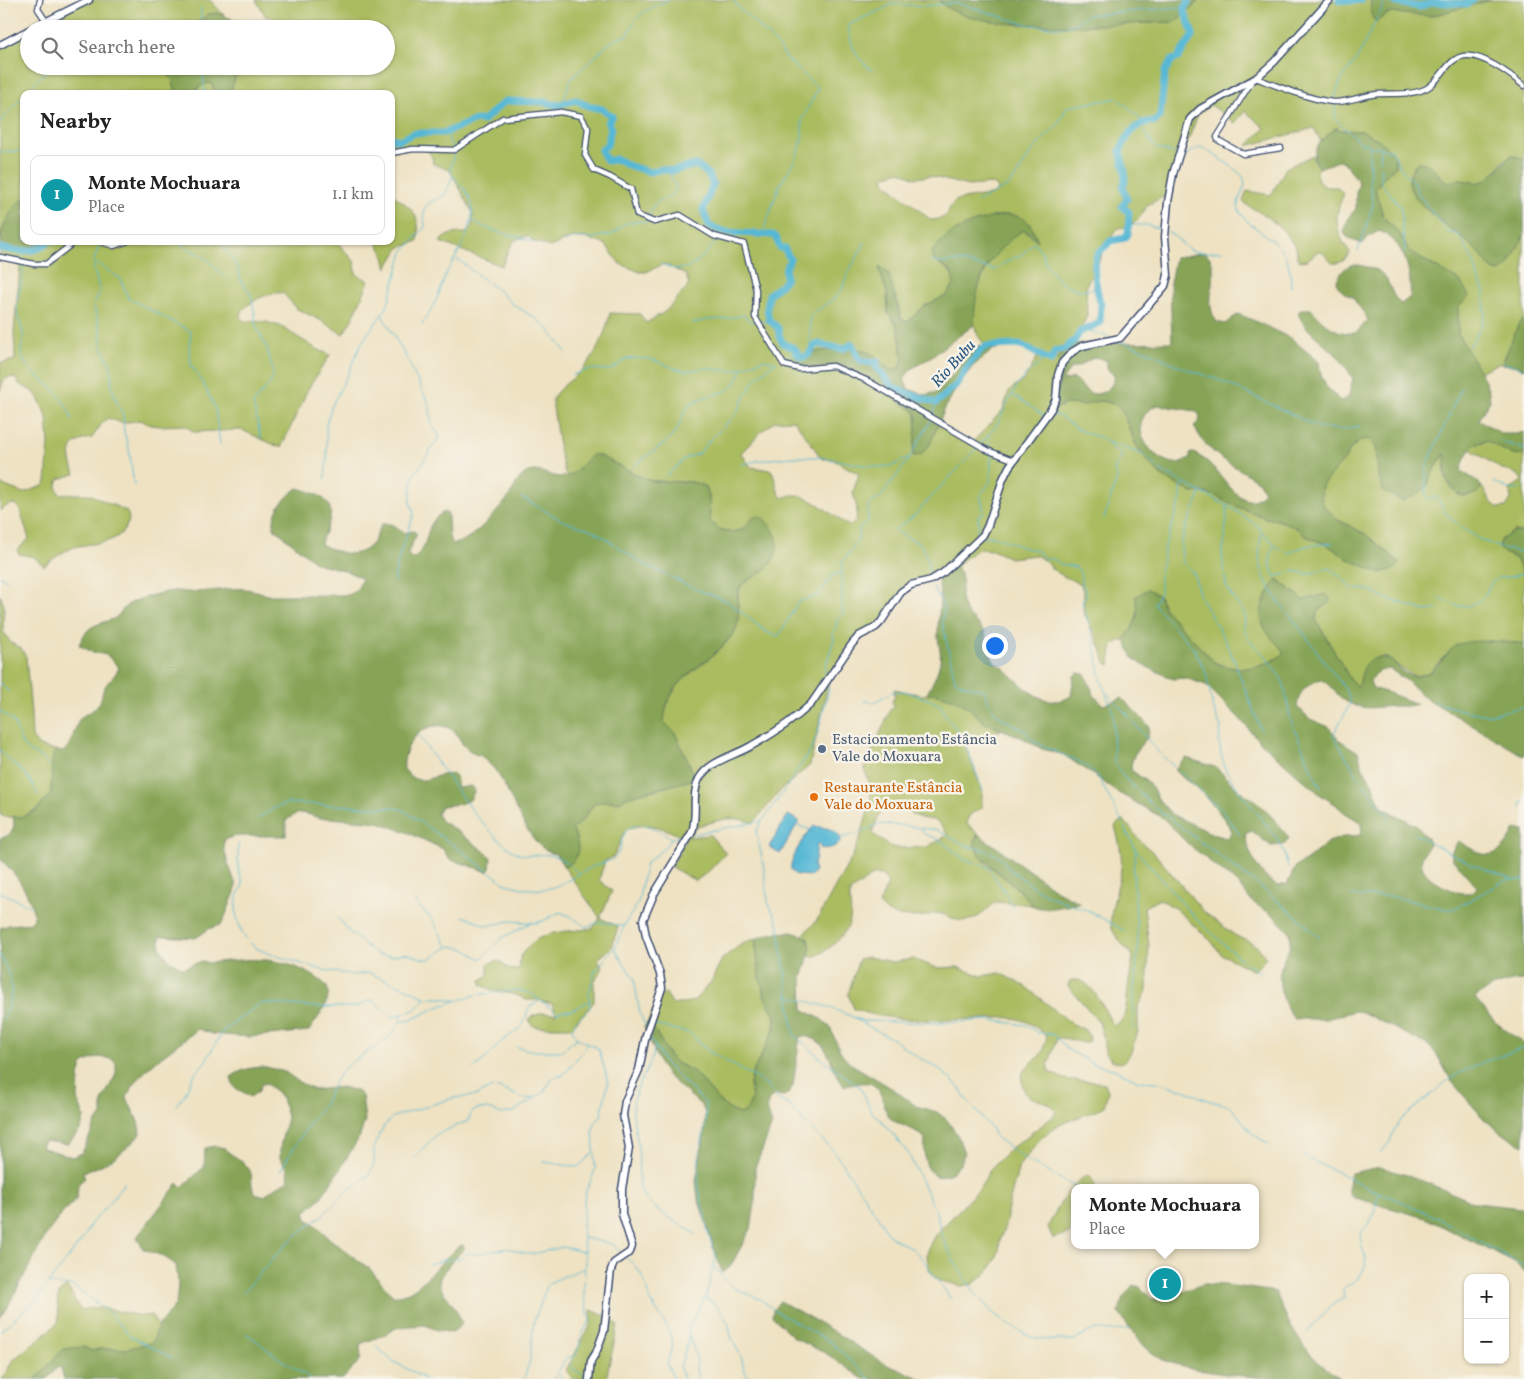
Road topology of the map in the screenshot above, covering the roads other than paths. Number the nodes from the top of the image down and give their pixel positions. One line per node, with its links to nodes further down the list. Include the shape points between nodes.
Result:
1 (40, 0): 4 (street, via 38,10)
2 (89, 0): 5 (street)
3 (1330, 1): 8 (street)
4 (45, 20)
5 (48, 20)
6 (20, 34): 7 (street)
7 (0, 45)
8 (1254, 80): 9 (street, via 1336,102 1376,94 1419,91 1432,85 1455,60 1468,56 1498,67); 10 (street, via 1218,140 1243,154); 14 (street, via 1200,109 1190,120 1168,202 1165,237 1168,275 1165,286 1120,338 1082,346 1062,363 1056,399)
9 (1524, 86)
10 (1281, 148)
11 (395, 152): 14 (street, via 413,149 454,150 503,118 561,112 581,116 588,128 585,155 594,170 631,189 637,215 654,222 680,215 714,236 744,244 756,290 755,317 784,365 800,369 833,366 868,382 987,450)
12 (71, 245): 13 (street, via 46,264)
13 (0, 257)
14 (1013, 460): 15 (street, via 983,535 944,572 901,592 881,622 852,644 811,704 802,712 751,746 707,769 699,779 692,832 654,894 643,920 662,988 623,1115 629,1148 622,1189 622,1214 632,1246 611,1270 604,1331 591,1361)
15 (589, 1379)

